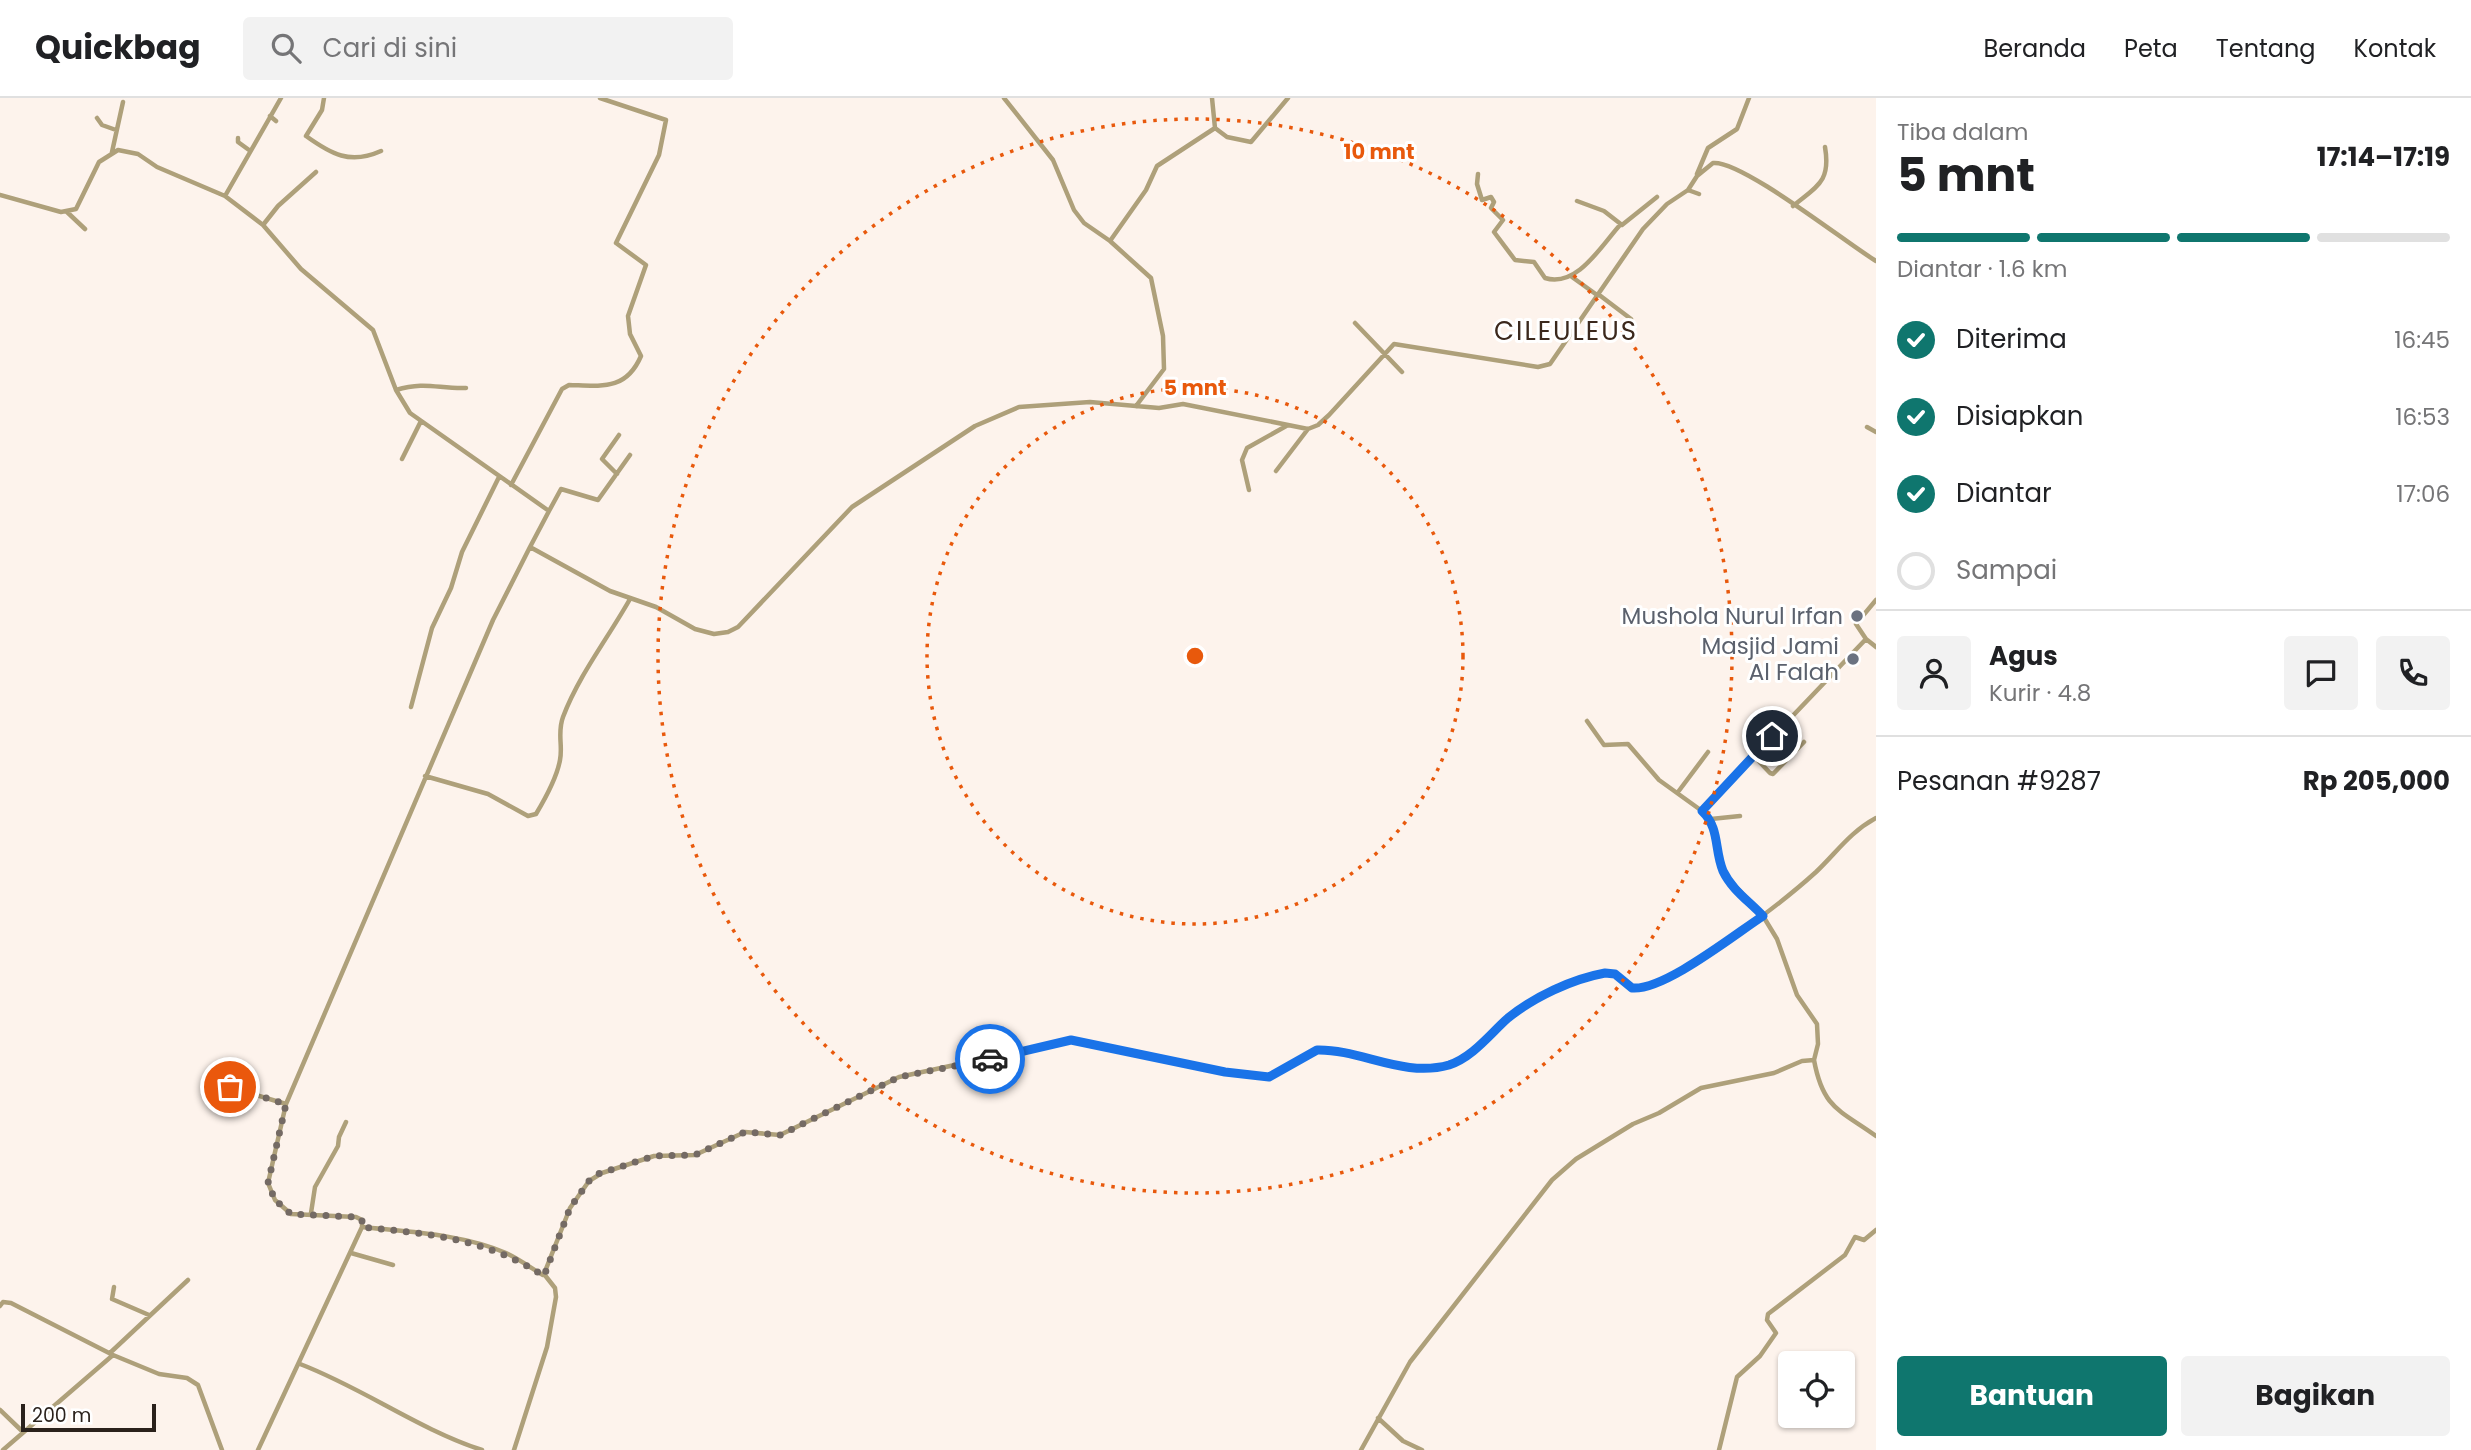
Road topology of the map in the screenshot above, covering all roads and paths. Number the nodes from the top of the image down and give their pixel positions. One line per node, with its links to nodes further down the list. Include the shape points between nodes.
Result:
1 (281, 98): 9 (street)
2 (324, 98): 17 (street, via 306,136 324,150 355,159)
3 (600, 98): 55 (street, via 666,120 660,153 616,243 646,265 628,317 641,356 614,385 563,388)
4 (1004, 98): 33 (street, via 1054,160 1074,211)
5 (1212, 98): 12 (street)
6 (1288, 98): 12 (street, via 1251,142 1227,137)
7 (1749, 98): 21 (street, via 1737,129 1708,148)
8 (123, 102): 13 (street)
9 (270, 116): 11 (street); 16 (street)
10 (97, 118): 13 (street)
11 (276, 121)
12 (1215, 128): 33 (street, via 1157,166)
13 (116, 130): 18 (street)
14 (239, 138): 16 (street, via 237,142)
15 (1825, 147): 28 (street, via 1825,177)
16 (249, 150): 25 (street)
17 (381, 151)
18 (112, 153): 25 (street, via 127,150 138,154); 29 (street, via 99,162 78,207)
19 (316, 172): 30 (street)
20 (1478, 174): 35 (street, via 1481,198 1491,197 1491,208 1503,220 1493,232 1511,256 1534,262 1540,274 1550,279)
21 (1697, 176): 22 (street); 28 (street, via 1709,165 1726,164)
22 (1688, 190): 23 (street); 36 (street, via 1643,229)
23 (1699, 194)
24 (0, 195): 29 (street)
25 (225, 196): 30 (street)
26 (1657, 197): 31 (street)
27 (1577, 201): 31 (street, via 1604,211)
28 (1793, 206): 34 (street)
29 (68, 212): 32 (street)
30 (263, 225): 42 (street, via 301,269 373,330)
31 (1620, 225): 35 (street)
32 (85, 229)
33 (1110, 241): 43 (street, via 1151,278 1163,336 1164,369)
34 (1876, 261)
35 (1572, 277): 36 (street)
36 (1598, 295): 37 (street); 39 (street, via 1556,357 1544,367 1400,343)
37 (1631, 319)
38 (1355, 323): 39 (street)
39 (1383, 354): 40 (street); 47 (street, via 1329,415)
40 (1402, 372)
41 (466, 388): 42 (street, via 425,384)
42 (396, 390): 44 (street, via 410,413)
43 (1136, 407): 45 (street, via 1198,405); 59 (street, via 1090,402 1034,404 975,426 852,507 738,627 728,632 705,632)
44 (421, 421): 51 (street); 54 (street)
45 (1288, 425): 47 (street); 56 (street, via 1247,448 1242,460)
46 (1867, 427): 48 (street)
47 (1308, 429): 52 (street)
48 (1876, 432)
49 (619, 435): 53 (street, via 603,459)
50 (629, 455): 53 (street)
51 (402, 459)
52 (1276, 471)
53 (617, 474): 57 (street, via 598,500 561,489)
54 (499, 477): 55 (street); 63 (street, via 432,628)
55 (511, 485): 57 (street)
56 (1249, 490)
57 (549, 511): 58 (street)
58 (530, 547): 59 (street); 69 (street)
59 (630, 599): 69 (street, via 565,713 558,736 558,768 536,814 528,816 495,797)
60 (1876, 600): 61 (street, via 1856,624)
61 (1866, 639): 62 (street); 68 (street)
62 (1876, 647)
63 (411, 707)
64 (1763, 711): 68 (street, via 1751,742)
65 (1587, 721): 70 (street, via 1604,745 1626,742 1658,780)
66 (1804, 742): 68 (street, via 1773,774)
67 (1708, 752): 70 (street)
68 (1755, 757): 71 (street)
69 (425, 776): 78 (street)
70 (1678, 792): 71 (street)
71 (1702, 811): 74 (street)
72 (1740, 816): 74 (street)
73 (1876, 818): 75 (street, via 1852,833)
74 (1710, 819): 75 (street, via 1726,876)
75 (1763, 916): 76 (street, via 1819,1028); 86 (street, via 1682,970 1641,988 1605,973 1541,995 1472,1052 1447,1065 1399,1067 1317,1050 1269,1077 1071,1040 906,1075 785,1133 745,1132 695,1155 654,1156 595,1176 570,1208)
76 (1814, 1060): 80 (street, via 1817,1078 1831,1105); 94 (street, via 1701,1088 1565,1167 1410,1362)
77 (213, 1082): 78 (street)
78 (286, 1104): 81 (street, via 268,1183 282,1209 291,1214)
79 (346, 1122): 81 (street, via 315,1187)
80 (1876, 1136)
81 (311, 1213): 82 (street, via 356,1217 362,1220)
82 (362, 1227): 84 (street); 86 (street, via 489,1247)
83 (1875, 1233): 103 (street, via 1864,1240 1855,1237 1845,1255 1768,1314 1776,1333 1737,1377)
84 (351, 1253): 85 (street); 92 (street)
85 (393, 1265)
86 (544, 1276): 100 (street, via 555,1288 556,1297 547,1347)
87 (188, 1280): 90 (street)
88 (114, 1287): 90 (street, via 112,1299)
89 (0, 1306): 91 (street, via 11,1303)
90 (149, 1315): 91 (street)
91 (112, 1354): 95 (street); 97 (street, via 198,1385)
92 (300, 1364): 98 (street); 99 (street)
93 (0, 1410): 95 (street)
94 (1378, 1418): 101 (street); 102 (street, via 1403,1441)
95 (23, 1432): 96 (street)
96 (3, 1450)
97 (222, 1450)
98 (258, 1450)
99 (482, 1450)
100 (514, 1450)
101 (1361, 1450)
102 (1422, 1450)
103 (1719, 1450)

